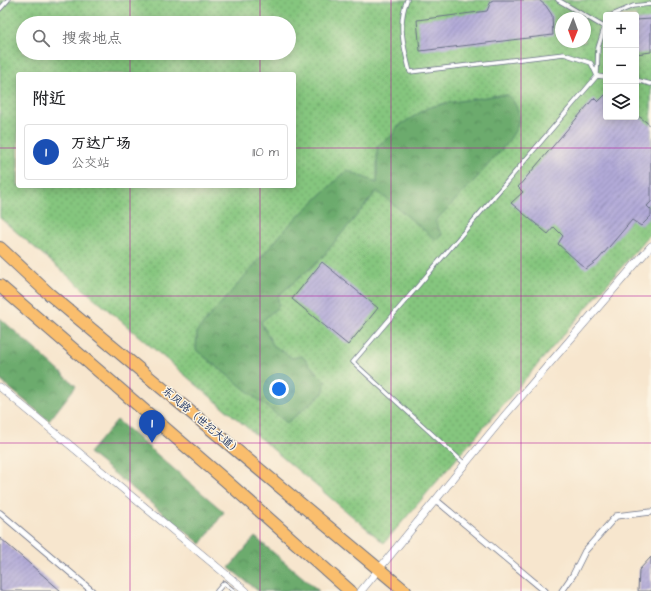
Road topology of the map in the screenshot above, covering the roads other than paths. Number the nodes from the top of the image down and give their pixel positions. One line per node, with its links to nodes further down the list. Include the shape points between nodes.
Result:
1 (8, 0): 5 (lane)
2 (407, 0): 9 (lane, via 402,11 402,38 410,72 564,54 591,63)
3 (558, 0): 7 (lane)
4 (651, 4): 6 (lane, via 633,6)
5 (0, 9)
6 (619, 12)
7 (603, 27)
8 (603, 31): 9 (lane, via 598,48)
9 (597, 76): 10 (lane); 17 (lane, via 353,362)
10 (603, 77)
11 (639, 81): 12 (lane)
12 (651, 84)
13 (651, 246): 17 (street)
14 (0, 248): 21 (highway, 东风路（世纪大道）, via 48,293)
15 (0, 286): 26 (highway)
16 (0, 387): 25 (street)
17 (465, 464): 18 (street)
18 (436, 500): 21 (street); 29 (street)
19 (651, 512): 30 (street, via 616,516 585,551)
20 (0, 513): 22 (street)
21 (380, 569): 27 (street); 28 (highway, 东风路（世纪大道）)
22 (92, 591)
23 (217, 591): 24 (lane, via 224,583)
24 (234, 591)
25 (246, 591)
26 (350, 591)
27 (361, 591)
28 (405, 591)
29 (545, 591)
30 (562, 591)

